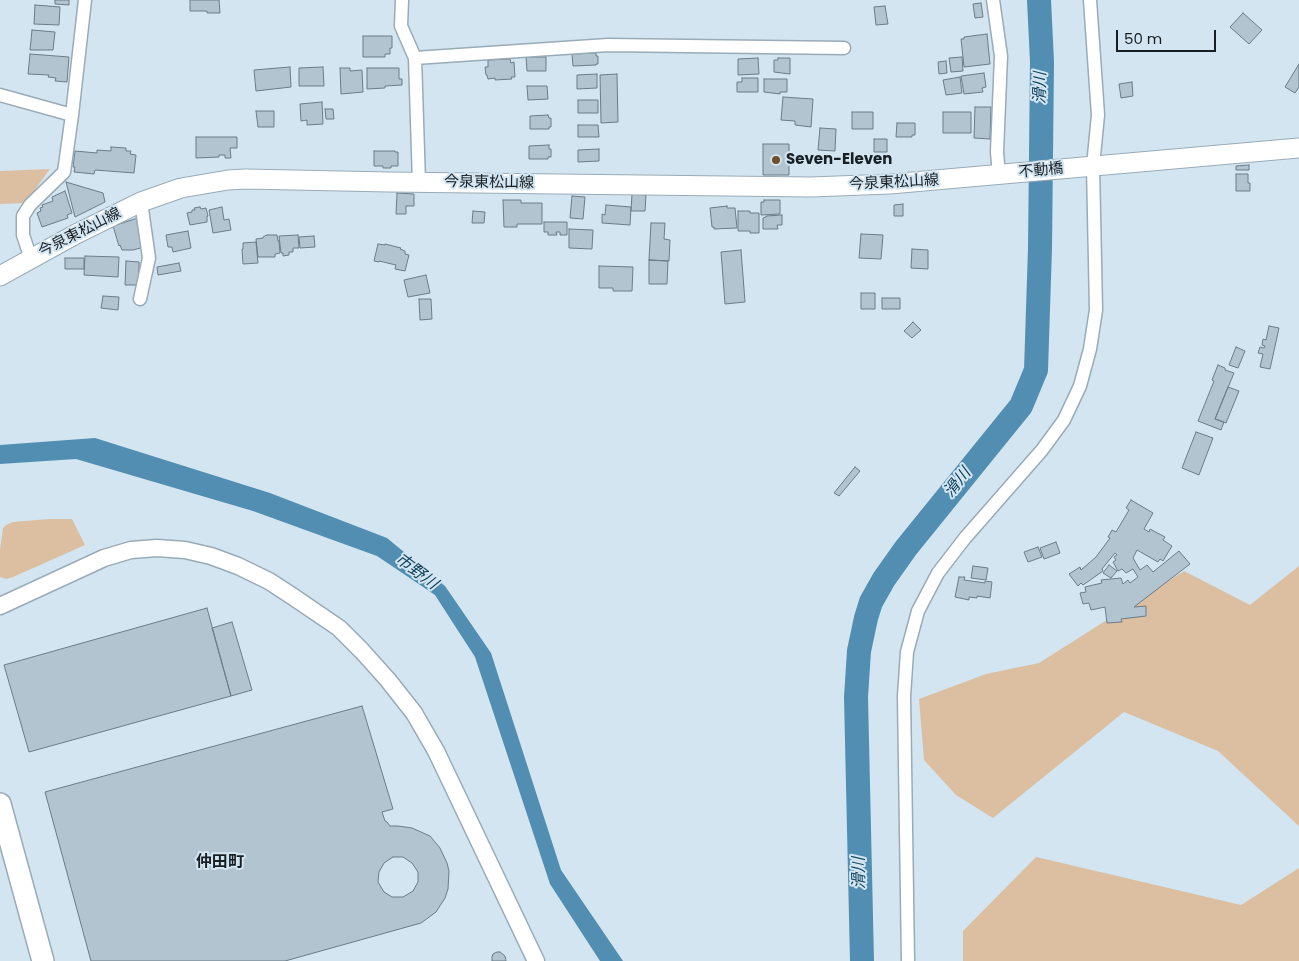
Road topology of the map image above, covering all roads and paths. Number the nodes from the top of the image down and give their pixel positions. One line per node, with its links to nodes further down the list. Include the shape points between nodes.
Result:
1 (85, 0): 8 (street)
2 (402, 0): 6 (street, via 401,26)
3 (993, 0): 11 (street, via 1001,56)
4 (1090, 0): 10 (street, via 1098,115)
5 (844, 48): 6 (street, via 608,45)
6 (415, 58): 12 (street)
7 (0, 95): 8 (street)
8 (72, 116): 14 (street, via 64,172 23,216 23,236)
9 (1299, 148): 10 (main road)
10 (1088, 166): 11 (main road, 不動橋); 23 (street, via 1096,310 1080,386 1064,420 1042,450 938,573 918,611 907,652 904,696)
11 (999, 175): 12 (main road, 今泉東松山線, via 811,187)
12 (418, 183): 13 (main road, 今泉東松山線, via 237,180 181,188)
13 (141, 202): 14 (main road, 今泉東松山線); 16 (street, via 149,258)
14 (31, 259): 15 (main road, 今泉東松山線)
15 (0, 276)
16 (140, 299)
17 (0, 606): 22 (street, via 104,558 130,550 157,548 211,556 238,566 292,596 339,628 414,713 436,751)
18 (0, 804): 21 (highway)
19 (0, 857): 20 (highway)
20 (28, 961)
21 (43, 961)
22 (536, 961)
23 (908, 961)

